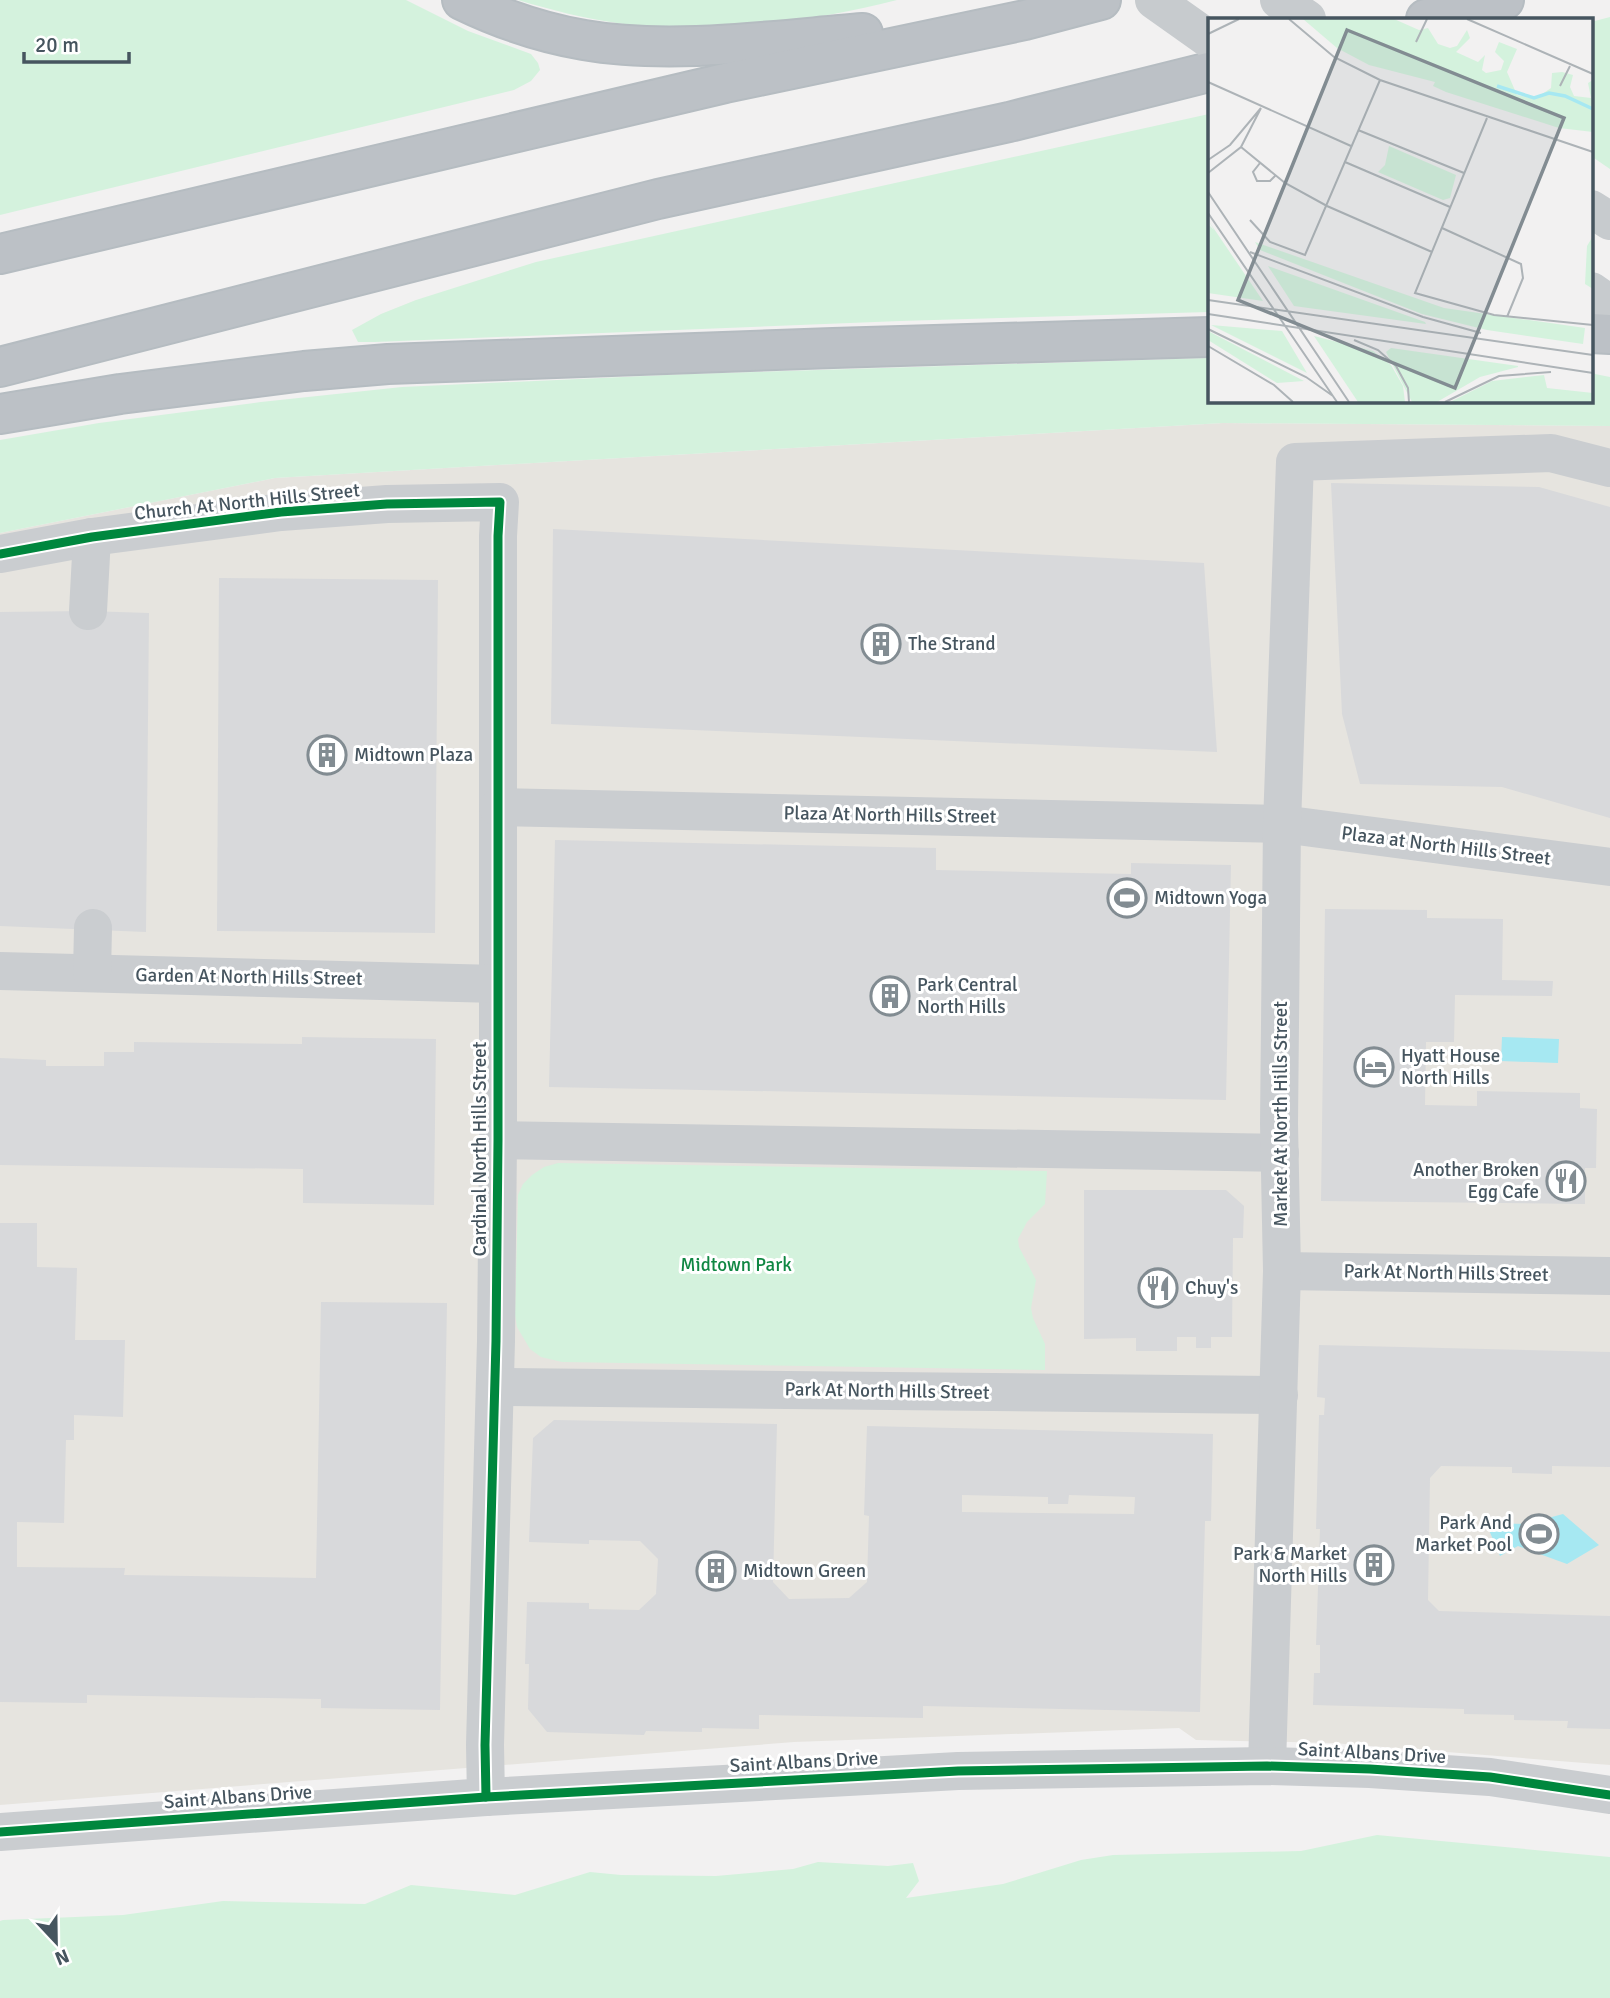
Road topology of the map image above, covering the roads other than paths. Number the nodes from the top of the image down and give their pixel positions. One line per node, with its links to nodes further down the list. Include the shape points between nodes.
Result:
1 (462, 0): 8 (highway, via 531,27 629,45 725,44)
2 (1101, 0): 8 (highway)
3 (1154, 0): 9 (main road)
4 (1279, 0): 6 (main road)
5 (1504, 0): 7 (highway)
6 (1306, 18)
7 (1430, 18)
8 (1025, 20): 13 (highway, via 725,83)
9 (1208, 37)
10 (1208, 72): 19 (highway, via 1009,122 658,199)
11 (1592, 210): 12 (main road)
12 (1610, 221)
13 (0, 254)
14 (1592, 292): 15 (main road)
15 (1610, 304)
16 (1592, 333): 17 (highway)
17 (1610, 334)
18 (1208, 338): 20 (highway, via 388,364 120,394)
19 (0, 367)
20 (0, 414)
21 (1610, 468): 27 (street, Market At North Hills Street, via 1551,453 1295,463)
22 (500, 502): 23 (street, Church At North Hills Street, via 281,512); 26 (street, Cardinal North Hills Street)
23 (92, 537): 24 (street, Church At North Hills Street); 25 (street)
24 (0, 554)
25 (88, 611)
26 (498, 807): 27 (street, Plaza At North Hills Street); 32 (street, Cardinal North Hills Street)
27 (1283, 824): 28 (street, Plaza at North Hills Street); 34 (street, Market At North Hills Street)
28 (1610, 867)
29 (93, 928): 31 (street)
30 (0, 971): 31 (street, Garden At North Hills Street)
31 (92, 973): 32 (street, Garden At North Hills Street)
32 (497, 984): 33 (street, Cardinal North Hills Street)
33 (498, 1140): 34 (street); 37 (street, Cardinal North Hills Street)
34 (1280, 1153): 35 (street, Market At North Hills Street)
35 (1282, 1271): 36 (street, Park At North Hills Street); 38 (street, Market At North Hills Street)
36 (1610, 1276)
37 (496, 1387): 38 (street, Park At North Hills Street); 41 (street, Cardinal North Hills Street)
38 (1279, 1395): 39 (street, Market At North Hills Street)
39 (1267, 1766): 40 (street, Saint Albans Drive, via 1490,1777); 41 (street, Saint Albans Drive, via 958,1771)
40 (1610, 1795)
41 (486, 1797): 42 (street, Saint Albans Drive)
42 (0, 1832)

